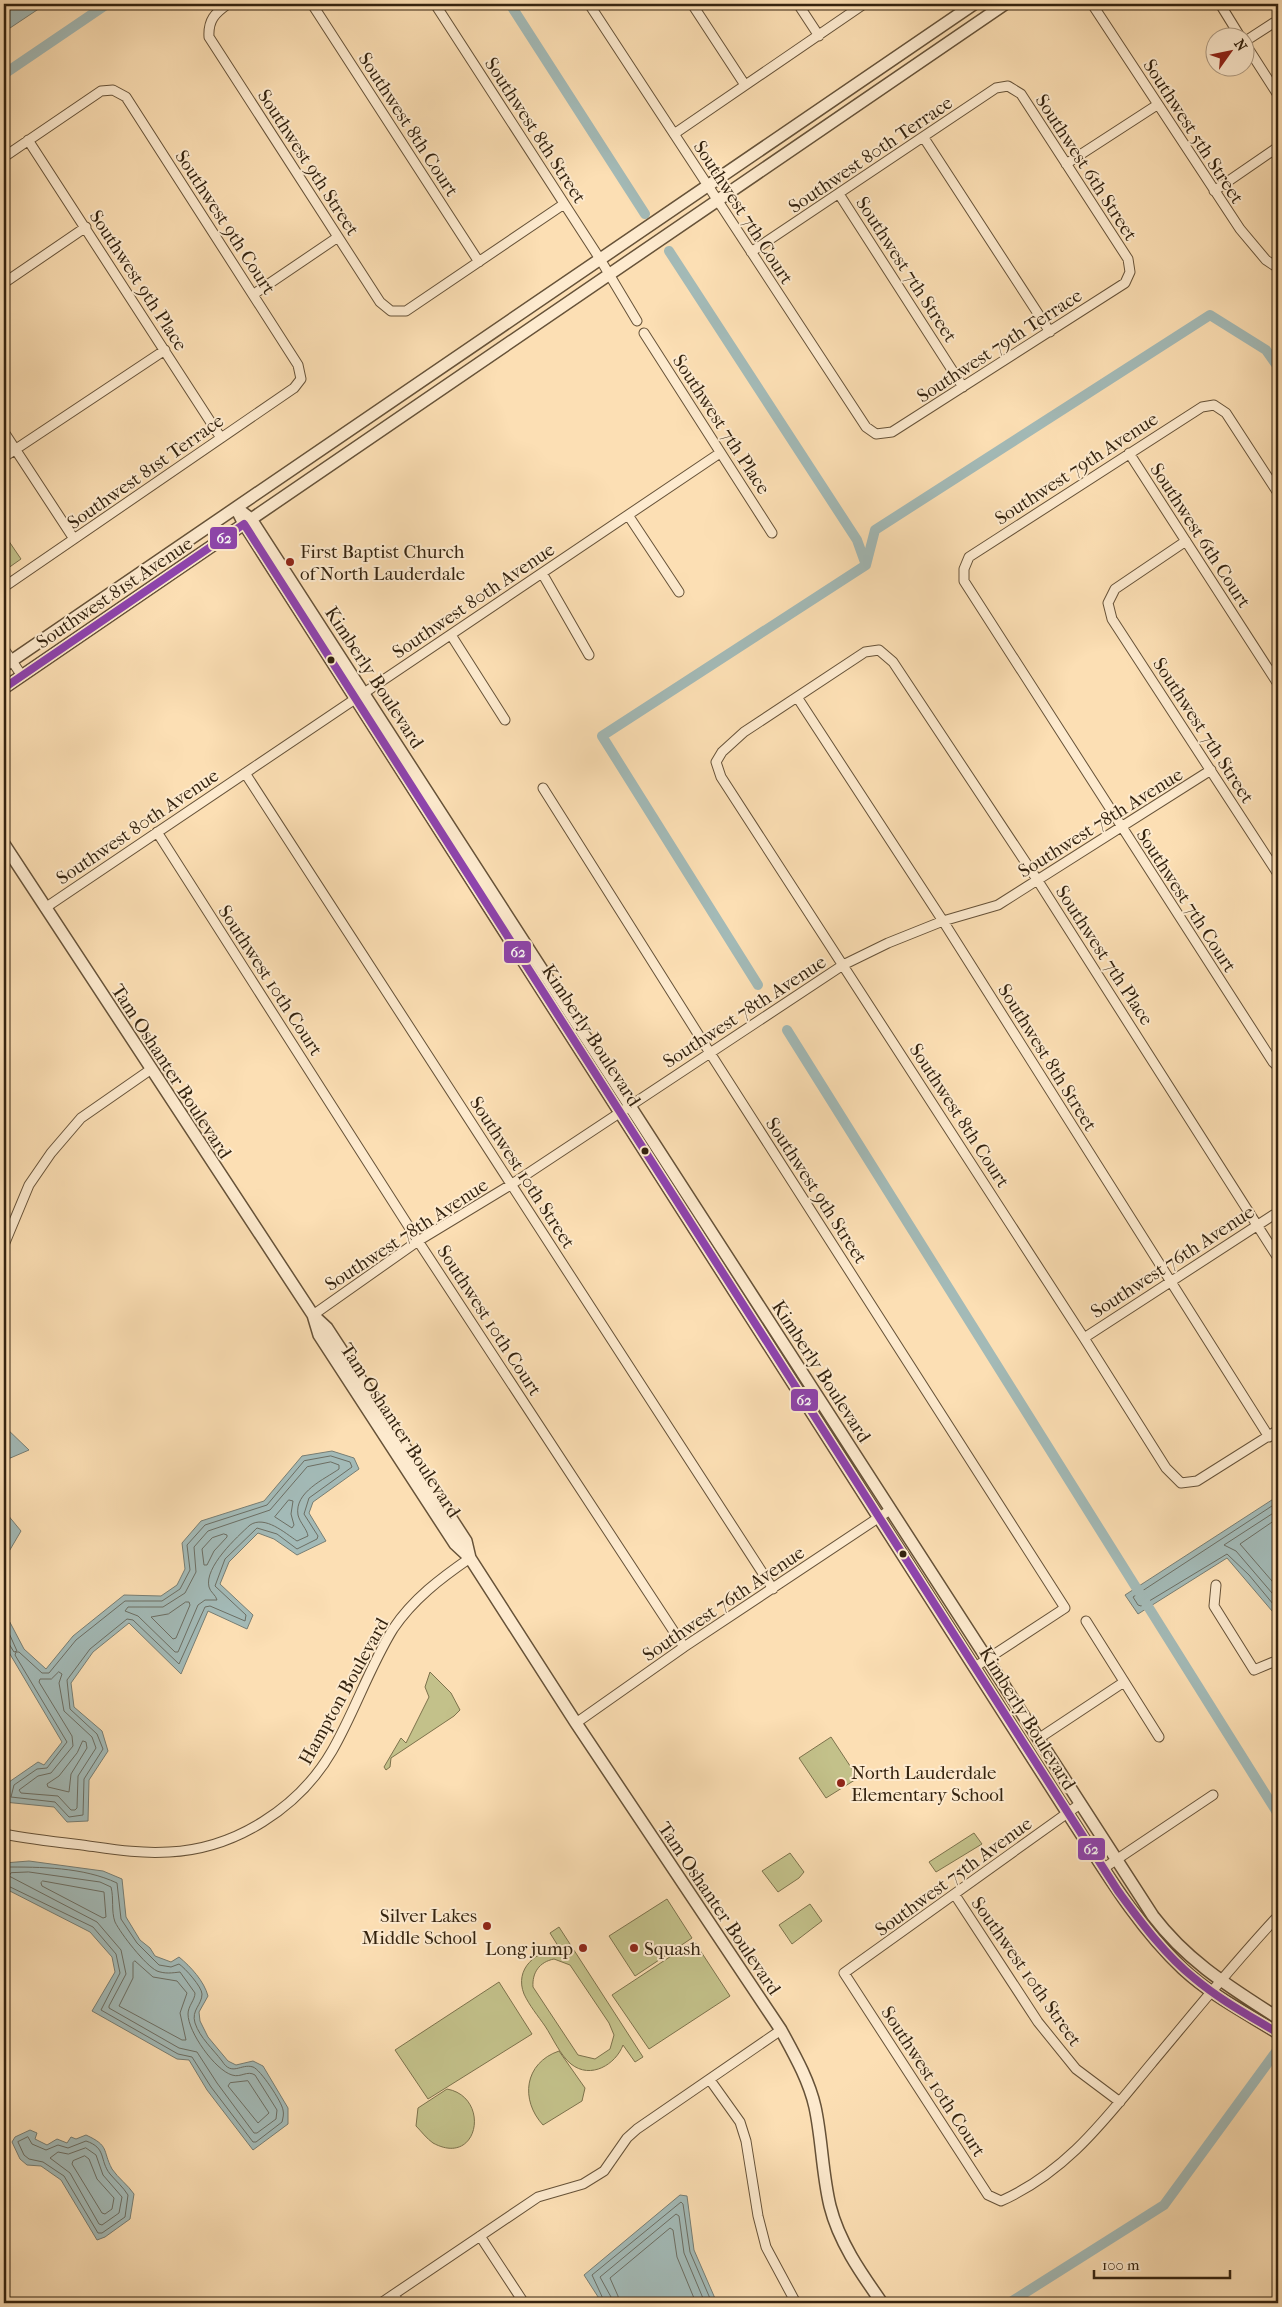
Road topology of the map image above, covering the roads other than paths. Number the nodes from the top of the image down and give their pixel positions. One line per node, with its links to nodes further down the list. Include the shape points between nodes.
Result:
1 (228, 4): 33 (street, Southwest 9th Street, via 216,12 208,25 209,37)
2 (312, 4): 36 (street, Southwest 8th Court)
3 (435, 4): 31 (street, Southwest 8th Street)
4 (589, 4): 21 (street, Southwest 7th Court)
5 (692, 4): 17 (street)
6 (798, 4): 14 (street)
7 (864, 4): 14 (street)
8 (974, 4): 27 (street, Southwest 81st Avenue)
9 (1004, 4): 30 (street, Southwest 81st Avenue)
10 (1092, 4): 20 (street, Southwest 5th Street)
11 (1220, 4): 13 (street)
12 (1278, 20): 15 (street)
13 (1235, 28)
14 (818, 36): 17 (street)
15 (1254, 36)
16 (1254, 58): 19 (street)
17 (745, 85): 21 (street)
18 (1008, 86): 22 (street, Southwest 80th Terrace, via 996,88); 26 (street, Southwest 6th Street, via 1021,94)
19 (1278, 95)
20 (1157, 106): 26 (street); 28 (street, Southwest 5th Street)
21 (674, 134): 27 (street, Southwest 7th Court)
22 (924, 138): 29 (street, Southwest 80th Terrace); 43 (street)
23 (28, 140): 25 (street); 32 (street, Southwest 9th Place); 41 (street, Southwest 9th Court, via 101,91 113,90 126,97)
24 (1278, 146): 28 (street)
25 (4, 157)
26 (1066, 164): 38 (street, Southwest 6th Street, via 1128,259)
27 (707, 186): 30 (street, Southwest 7th Court); 35 (street, Southwest 81st Avenue)
28 (1214, 191): 37 (street, Southwest 5th Street, via 1240,230 1266,260)
29 (839, 194): 34 (street, Southwest 80th Terrace); 47 (street, Southwest 7th Street)
30 (717, 200): 34 (street, Southwest 7th Court); 39 (street, Southwest 81st Avenue)
31 (564, 204): 35 (street, Southwest 8th Street); 36 (street)
32 (86, 227): 40 (street); 45 (street, Southwest 9th Place)
33 (338, 237): 36 (street, Southwest 9th Street, via 380,302 391,311 406,311); 41 (street)
34 (751, 252): 49 (street, Southwest 7th Court, via 866,427)
35 (600, 259): 39 (street, Southwest 8th Street); 56 (street, Southwest 81st Avenue)
36 (479, 262)
37 (1278, 268)
38 (1130, 272): 43 (street, Southwest 79th Terrace, via 1125,283)
39 (608, 275): 42 (street); 58 (street, Southwest 81st Avenue)
40 (4, 283)
41 (254, 294): 46 (street, Southwest 9th Court, via 298,365)
42 (637, 321)
43 (1050, 332): 47 (street, Southwest 79th Terrace)
44 (644, 333): 52 (street, Southwest 7th Place)
45 (165, 350): 50 (street, Southwest 9th Place); 51 (street)
46 (301, 379): 50 (street, Southwest 81st Terrace, via 294,388)
47 (963, 387): 49 (street, Southwest 79th Terrace, via 892,432)
48 (4, 432): 51 (street)
49 (876, 434)
50 (221, 438): 60 (street, Southwest 81st Terrace)
51 (16, 451): 54 (street); 60 (street)
52 (720, 453): 57 (street, Southwest 80th Avenue); 59 (street, Southwest 7th Place)
53 (1129, 453): 55 (street, Southwest 79th Avenue, via 1202,407 1214,405 1226,413); 61 (street, Southwest 6th Court); 62 (street, Southwest 79th Avenue, via 969,557)
54 (4, 458)
55 (1278, 493)
56 (236, 508): 58 (street, Kimberly Boulevard); 69 (street, Southwest 81st Avenue)
57 (628, 516): 63 (street, Southwest 80th Avenue); 65 (street)
58 (248, 521): 70 (street, Southwest 81st Avenue); 73 (street, Kimberly Boulevard)
59 (772, 533)
60 (74, 539): 64 (street, Southwest 81st Terrace)
61 (1186, 541): 71 (street, Southwest 6th Court); 76 (street, Southwest 7th Street, via 1115,589 1108,603 1112,619)
62 (964, 569): 79 (street, Southwest 7th Court, via 964,581)
63 (542, 573): 66 (street, Southwest 80th Avenue); 68 (street)
64 (4, 587)
65 (679, 592)
66 (451, 635): 73 (street, Southwest 80th Avenue); 75 (street)
67 (4, 649): 69 (street)
68 (589, 655)
69 (8, 664): 70 (street)
70 (22, 676): 72 (street, Southwest 81st Avenue)
71 (1278, 684)
72 (4, 688)
73 (359, 696): 77 (street, Southwest 80th Avenue); 90 (street, Kimberly Boulevard)
74 (797, 697): 83 (street, Southwest 7th Place, via 865,652 879,650 893,662); 85 (street, Southwest 8th Street); 86 (street, Southwest 8th Court, via 744,732 716,762 721,777)
75 (505, 720)
76 (1211, 770): 79 (street, Southwest 78th Avenue); 82 (street, Southwest 7th Street)
77 (245, 773): 80 (street, Southwest 80th Avenue); 91 (street, Southwest 10th Street)
78 (543, 788): 87 (street, Southwest 9th Street)
79 (1122, 828): 83 (street, Southwest 78th Avenue); 88 (street, Southwest 7th Court)
80 (157, 832): 84 (street, Southwest 80th Avenue); 96 (street, Southwest 10th Court)
81 (4, 844): 84 (street, Tam Oshanter Boulevard)
82 (1278, 874)
83 (1038, 881): 85 (street, Southwest 78th Avenue, via 998,905); 94 (street, Southwest 7th Place)
84 (45, 908): 89 (street, Tam Oshanter Boulevard)
85 (943, 921): 86 (street, Southwest 78th Avenue); 99 (street, Southwest 8th Street)
86 (843, 965): 87 (street, Southwest 78th Avenue); 101 (street, Southwest 8th Court)
87 (710, 1053): 90 (street, Southwest 78th Avenue); 113 (street, Southwest 9th Street, via 1066,1608)
88 (1278, 1068)
89 (150, 1070): 97 (street, via 81,1118 51,1153 29,1185); 100 (street, Tam Oshanter Boulevard)
90 (626, 1108): 91 (street, Southwest 78th Avenue); 93 (street, Kimberly Boulevard); 95 (street, Kimberly Boulevard)
91 (512, 1184): 96 (street, Southwest 78th Avenue); 109 (street, Southwest 10th Street)
92 (1278, 1212): 94 (street, Southwest 76th Avenue)
93 (707, 1224): 95 (street); 104 (street, Kimberly Boulevard)
94 (1258, 1226): 98 (street, Southwest 7th Place); 99 (street, Southwest 76th Avenue)
95 (696, 1230): 105 (street, Kimberly Boulevard)
96 (418, 1242): 100 (street, Southwest 78th Avenue); 112 (street, Southwest 10th Court)
97 (4, 1246)
98 (1278, 1258)
99 (1171, 1282): 101 (street, Southwest 76th Avenue); 103 (street, Southwest 8th Street)
100 (313, 1315): 106 (street, Tam Oshanter Boulevard, via 327,1328 466,1541)
101 (1084, 1338): 103 (street, Southwest 8th Court, via 1166,1468 1181,1483 1197,1482)
102 (1278, 1430): 103 (street)
103 (1269, 1436)
104 (890, 1510): 105 (street, Southwest 76th Avenue); 111 (street, Kimberly Boulevard)
105 (879, 1517): 107 (street, Kimberly Boulevard); 109 (street, Southwest 76th Avenue)
106 (470, 1558): 117 (street, Tam Oshanter Boulevard); 123 (street, Hampton Boulevard, via 431,1587 406,1614 385,1644 337,1742 317,1774 295,1798 256,1825 207,1846 171,1852 124,1851)
107 (916, 1574): 111 (street, via 929,1580 954,1616); 115 (street, Kimberly Boulevard)
108 (1216, 1585): 114 (street, via 1214,1606 1254,1670)
109 (773, 1589): 112 (street, Southwest 76th Avenue)
110 (1086, 1621): 116 (street)
111 (963, 1623): 113 (street, Kimberly Boulevard)
112 (684, 1647): 117 (street, Southwest 76th Avenue)
113 (987, 1660): 115 (street); 119 (street, Kimberly Boulevard)
114 (1278, 1660)
115 (975, 1668): 122 (street, Kimberly Boulevard)
116 (1124, 1682): 118 (street); 119 (street)
117 (576, 1723): 132 (street, Tam Oshanter Boulevard)
118 (1159, 1737)
119 (1038, 1739): 121 (street, Kimberly Boulevard)
120 (1213, 1795): 124 (street)
121 (1080, 1804): 122 (street, Southwest 75th Avenue); 124 (street, Kimberly Boulevard)
122 (1068, 1813): 125 (street, Kimberly Boulevard); 126 (street, Southwest 75th Avenue)
123 (4, 1834)
124 (1116, 1860): 125 (street); 129 (street, Kimberly Boulevard, via 1169,1937)
125 (1104, 1868): 130 (street, Kimberly Boulevard, via 1155,1940 1184,1970)
126 (955, 1895): 128 (street, Southwest 75th Avenue); 135 (street, Southwest 10th Street, via 1038,2022 1076,2070)
127 (1278, 1916): 129 (street)
128 (844, 1973): 135 (street, Southwest 10th Court, via 988,2195 1001,2201 1026,2190 1073,2153)
129 (1220, 1982): 130 (street); 131 (street, Kimberly Boulevard)
130 (1212, 1991): 133 (street, Kimberly Boulevard); 135 (street)
131 (1278, 2018)
132 (781, 2030): 134 (street); 142 (street, Tam Oshanter Boulevard, via 814,2106 830,2206 841,2236)
133 (1278, 2033)
134 (710, 2080): 136 (street, via 637,2129 604,2171 583,2184 538,2197); 141 (street, via 740,2122 766,2247)
135 (1120, 2102)
136 (480, 2236): 137 (street); 140 (street)
137 (394, 2294): 138 (street); 139 (street)
138 (381, 2303)
139 (400, 2303)
140 (524, 2303)
141 (796, 2303)
142 (882, 2303)

